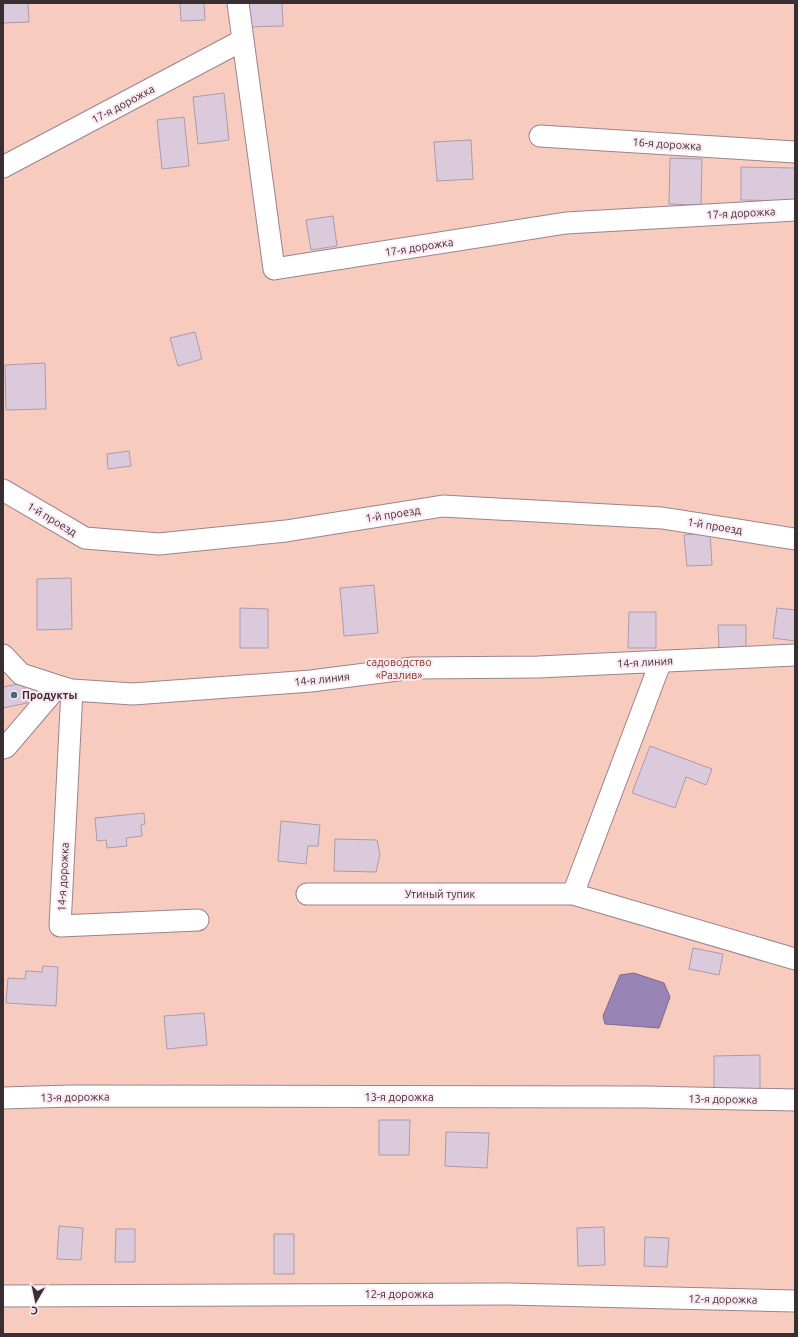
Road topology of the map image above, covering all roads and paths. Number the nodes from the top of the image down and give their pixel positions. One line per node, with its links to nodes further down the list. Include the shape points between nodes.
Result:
1 (238, 3): 2 (street, 17-я дорожка)
2 (244, 40): 5 (street, 17-я дорожка); 6 (street, 17-я дорожка, via 274,269 566,223)
3 (540, 136): 4 (street, 16-я дорожка)
4 (795, 152)
5 (3, 167)
6 (795, 210)
7 (3, 490): 8 (street, 1-й проезд, via 85,538 159,544 286,531 442,506 662,518)
8 (795, 538)
9 (3, 655): 12 (street, 14-я линия, via 21,674)
10 (795, 655): 11 (street, 14-я линия)
11 (661, 661): 12 (street, 14-я линия, via 538,668 413,668 311,681 133,694); 15 (street)
12 (65, 688): 13 (street); 16 (street, 14-я дорожка, via 60,926)
13 (3, 748)
14 (307, 894): 15 (street, Утиный тупик)
15 (573, 894): 17 (street, Утиный тупик)
16 (198, 920)
17 (795, 959)
18 (3, 1098): 19 (street, 13-я дорожка, via 645,1097)
19 (795, 1100)
20 (3, 1296): 21 (street, 12-я дорожка, via 508,1294)
21 (795, 1301)

